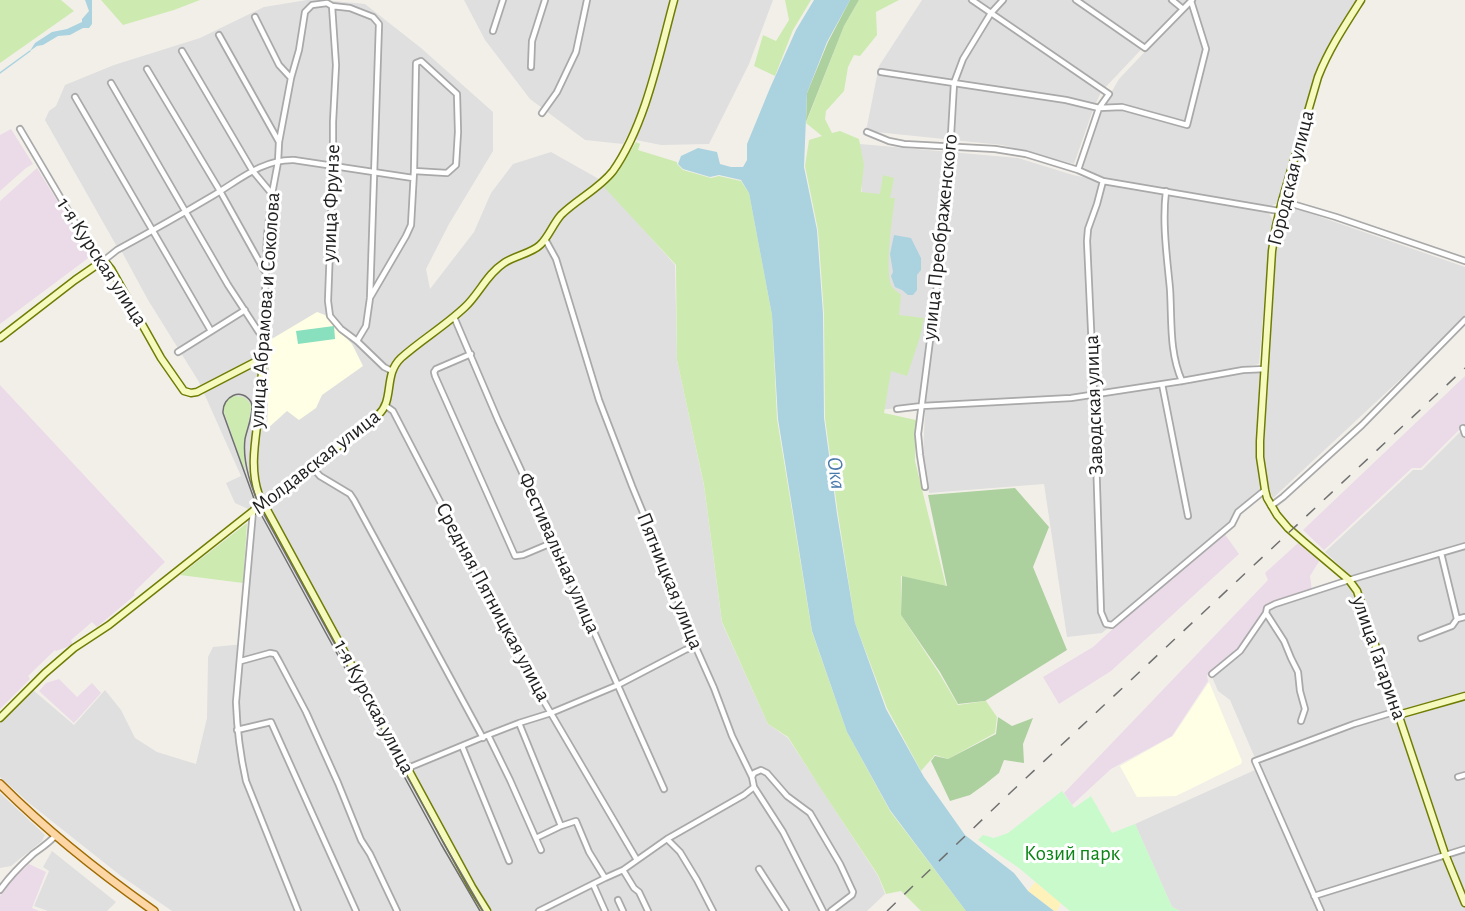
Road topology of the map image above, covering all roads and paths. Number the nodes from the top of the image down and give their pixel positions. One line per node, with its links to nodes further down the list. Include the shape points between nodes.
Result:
1 (503, 0): 15 (street)
2 (545, 0): 18 (street, via 532,41)
3 (587, 0): 26 (street, via 576,52 557,92)
4 (674, 0): 46 (street, via 645,105 628,144 599,186 562,214)
5 (972, 0): 13 (street)
6 (1003, 0): 13 (street, улица Преображенского)
7 (1076, 0): 12 (street, via 1145,48)
8 (1172, 0): 12 (street)
9 (1191, 0): 12 (street); 25 (street, via 1206,49 1187,125 1122,107)
10 (1361, 0): 42 (street, Городская улица, via 1321,69)
11 (332, 6): 21 (street, улица Абрамова и Соколова, via 312,6 305,12); 32 (street, улица Фрунзе, via 336,65); 36 (street, via 350,8 380,24)
12 (1184, 9)
13 (991, 13): 22 (street, улица Преображенского); 25 (street, via 1109,94)
14 (255, 17): 21 (street, via 279,65)
15 (493, 31)
16 (219, 35): 29 (street)
17 (183, 51): 33 (street)
18 (531, 67)
19 (147, 69): 39 (street)
20 (881, 72): 22 (street)
21 (291, 78): 29 (street, улица Абрамова и Соколова)
22 (954, 82): 25 (street); 30 (street, улица Преображенского)
23 (111, 83): 43 (street)
24 (75, 97): 45 (street)
25 (1099, 108): 34 (street)
26 (542, 112)
27 (20, 129): 48 (street, 1-я Курская улица)
28 (867, 132): 30 (street, via 904,144)
29 (279, 142): 31 (street, улица Абрамова и Соколова)
30 (952, 146): 34 (street, via 1026,154); 67 (street, улица Преображенского)
31 (278, 162): 32 (street, via 294,160); 33 (street); 41 (street, улица Абрамова и Соколова)
32 (333, 166): 36 (street); 57 (street, улица Фрунзе, via 330,316)
33 (252, 170): 39 (street); 41 (street)
34 (1078, 170): 38 (street)
35 (414, 171): 35 (street, via 416,63 421,61 457,94 456,165 447,173); 37 (street)
36 (374, 172): 37 (street); 50 (street)
37 (413, 178): 50 (street, via 411,225)
38 (1103, 181): 40 (street); 65 (street, Заводская улица, via 1087,241)
39 (220, 191): 43 (street); 49 (street)
40 (1166, 191): 44 (street); 63 (street, via 1172,343)
41 (272, 194): 49 (street, улица Абрамова и Соколова)
42 (1282, 201): 44 (street, Городская улица); 47 (street)
43 (186, 211): 45 (street); 51 (street)
44 (1279, 211): 61 (street, Городская улица, via 1272,251)
45 (152, 230): 48 (street); 54 (street)
46 (545, 239): 52 (street, via 535,249 502,264); 87 (street, Пятницкая улица, via 556,259 598,400)
47 (1465, 261)
48 (101, 263): 56 (street); 60 (street, 1-я Курская улица, via 111,269 182,389 197,392)
49 (266, 273): 55 (street, улица Абрамова и Соколова)
50 (370, 298): 57 (street, via 366,326)
51 (245, 310): 54 (street); 55 (street)
52 (454, 317): 59 (street, Фестивальная улица); 62 (street, via 400,359)
53 (1465, 320): 76 (street, via 1362,425)
54 (211, 331): 58 (street)
55 (262, 337): 60 (street, улица Абрамова и Соколова)
56 (0, 338)
57 (357, 341): 62 (street, улица Фрунзе)
58 (178, 352)
59 (471, 354): 79 (street, Фестивальная улица); 79 (street, via 434,372 457,427 515,556)
60 (263, 357): 75 (street, улица Абрамова и Соколова, via 255,446 255,481)
61 (1264, 369): 63 (street); 71 (street, Городская улица)
62 (392, 371): 66 (street, Молдавская улица)
63 (1182, 381): 64 (street)
64 (1162, 384): 65 (street); 78 (street)
65 (1094, 394): 67 (street); 74 (street, Заводская улица, via 1101,612 1106,624 1112,625 1232,524 1238,512)
66 (387, 406): 72 (street, Молдавская улица); 92 (street, Средняя Пятницкая улица, via 446,513 505,635)
67 (922, 406): 68 (street); 73 (street, улица Преображенского, via 918,434)
68 (897, 409)
69 (1463, 428): 70 (street)
70 (1465, 434)
71 (1260, 441): 74 (street, улица Гагарина)
72 (312, 467): 75 (street, Молдавская улица); 98 (street, via 354,500)
73 (925, 487)
74 (1265, 490): 76 (street, улица Гагарина)
75 (263, 502): 77 (street, Молдавская улица); 100 (street, 1-я Курская улица)
76 (1271, 506): 82 (street, улица Гагарина, via 1288,528)
77 (254, 511): 88 (street); 94 (street, Молдавская улица, via 74,648)
78 (1188, 516)
79 (554, 542): 90 (street, Фестивальная улица)
80 (1465, 546): 81 (street)
81 (1441, 553): 82 (street); 85 (street)
82 (1349, 580): 83 (street, via 1275,604); 93 (street, улица Гагарина, via 1357,591)
83 (1266, 613): 89 (street, via 1240,651); 95 (street, via 1298,672 1305,709)
84 (1465, 617): 85 (street)
85 (1457, 620): 86 (street, via 1452,626)
86 (1421, 638)
87 (696, 646): 90 (street); 102 (street, Пятницкая улица)
88 (241, 661): 97 (street); 127 (street, via 275,654 306,712 361,840)
89 (1212, 674)
90 (618, 685): 92 (street); 106 (street, Фестивальная улица)
91 (1465, 696): 93 (street)
92 (551, 713): 96 (street); 114 (street, Средняя Пятницкая улица)
93 (1398, 713): 113 (street, улица Гагарина); 121 (street, via 1354,724 1254,760)
94 (0, 718)
95 (1301, 721)
96 (519, 723): 98 (street); 107 (street)
97 (237, 730): 125 (street, via 246,781); 126 (street, via 271,722)
98 (485, 736): 99 (street); 109 (street)
99 (462, 746): 100 (street); 115 (street)
100 (408, 768): 128 (street, 1-я Курская улица)
101 (1465, 775): 103 (street)
102 (752, 777): 105 (street, Пятницкая улица); 136 (street, via 761,770 767,772 787,796 810,813 853,892)
103 (1458, 777)
104 (0, 784): 108 (main road)
105 (754, 787): 110 (street); 135 (street, Пятницкая улица, via 783,832)
106 (664, 789)
107 (561, 826): 109 (street); 118 (street, via 576,821)
108 (56, 835): 120 (street); 124 (main road)
109 (536, 838): 112 (street)
110 (667, 839): 114 (street); 133 (street, via 681,852)
111 (1465, 849): 113 (street)
112 (541, 850)
113 (1445, 854): 121 (street); 123 (street, улица Гагарина)
114 (637, 860): 117 (street)
115 (509, 861)
116 (759, 869): 134 (street)
117 (623, 870): 118 (street); 132 (street)
118 (605, 878): 119 (street)
119 (593, 884): 129 (street); 130 (street)
120 (0, 890)
121 (1314, 896): 137 (street)
122 (618, 900): 131 (street)
123 (1465, 903)
124 (154, 911)
125 (298, 911)
126 (356, 911)
127 (397, 911)
128 (487, 911)
129 (539, 911)
130 (605, 911)
131 (623, 911)
132 (648, 911)
133 (713, 911)
134 (786, 911)
135 (823, 911)
136 (831, 911)
137 (1321, 911)

